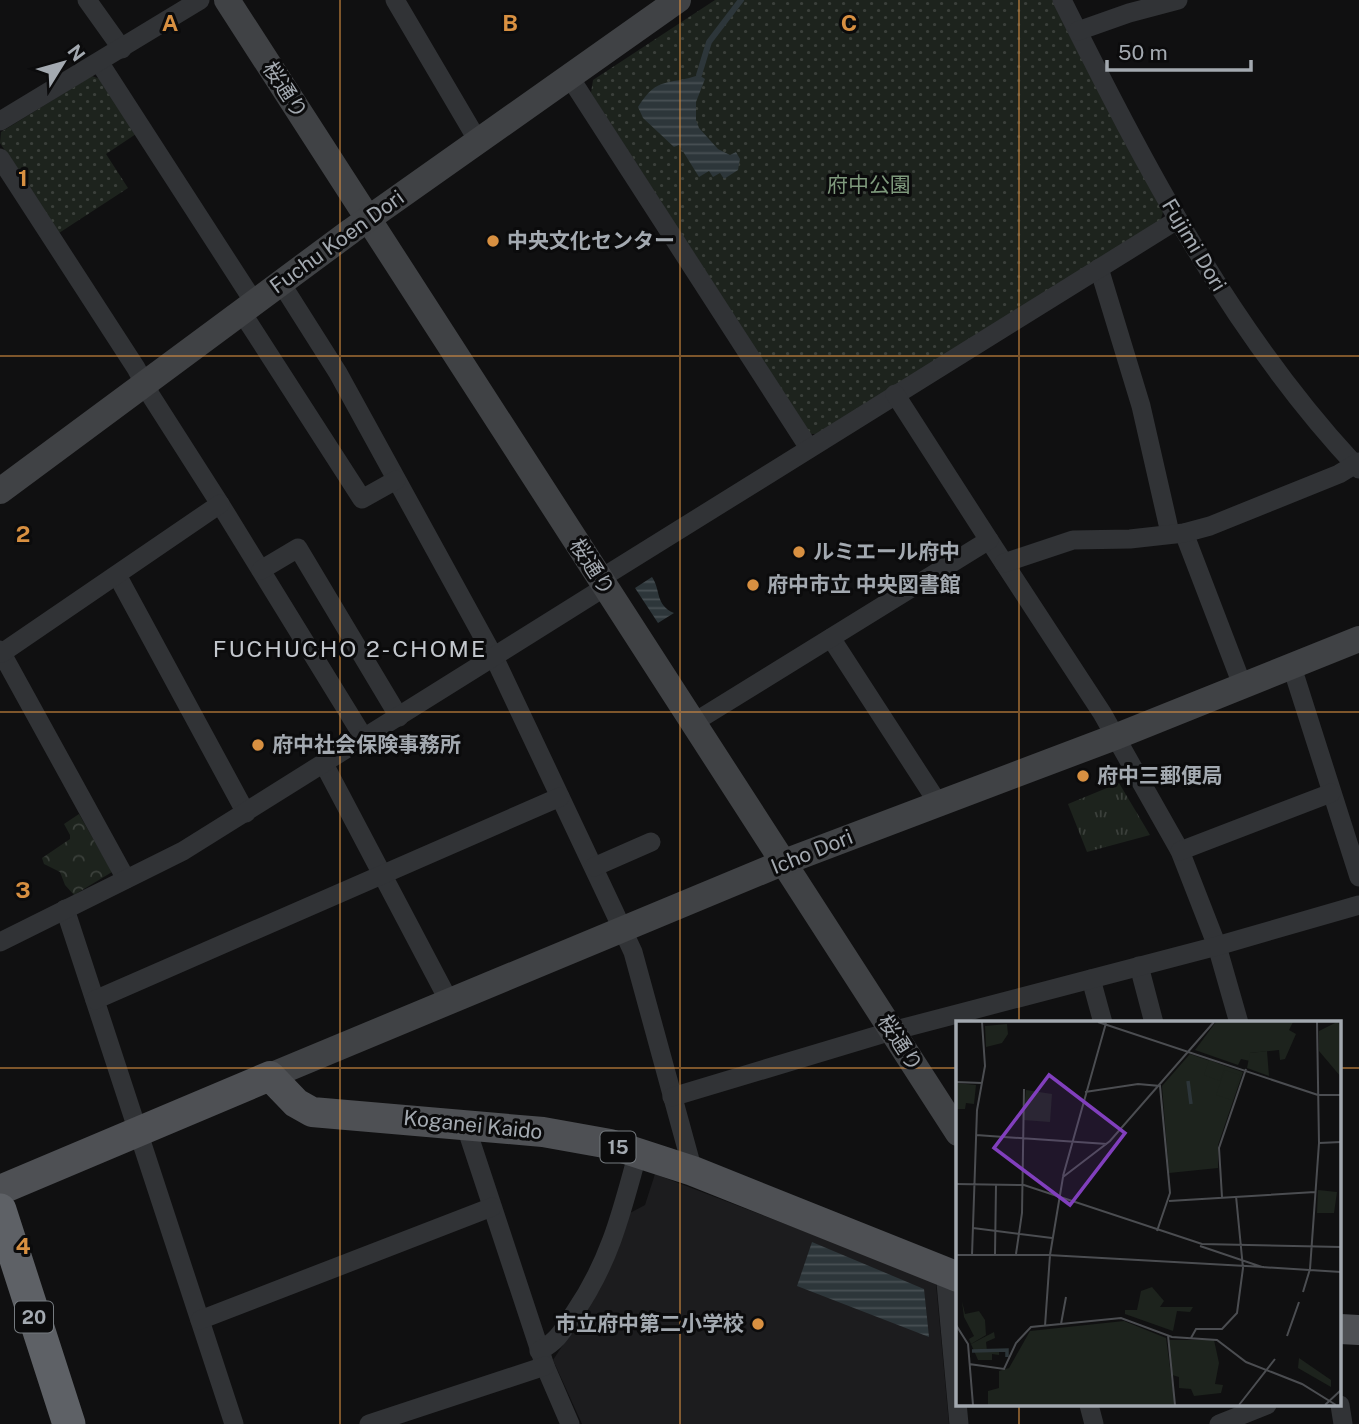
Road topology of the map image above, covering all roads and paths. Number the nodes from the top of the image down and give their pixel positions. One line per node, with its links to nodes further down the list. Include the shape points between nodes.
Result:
1 (87, 0): 9 (street)
2 (200, 0): 9 (street)
3 (227, 0): 15 (street, 桜通り)
4 (395, 0): 13 (street)
5 (1062, 0): 8 (street, Fujimi Dori)
6 (1178, 0): 8 (street)
7 (670, 2): 11 (street, Fuchu Koen Dori)
8 (1078, 31): 16 (street, Fujimi Dori)
9 (122, 48): 10 (street)
10 (99, 62): 12 (street); 19 (street)
11 (569, 76): 13 (street, Fuchu Koen Dori); 22 (street)
12 (0, 121)
13 (478, 141): 15 (street, Fuchu Koen Dori)
14 (0, 158): 20 (street)
15 (368, 219): 18 (street, Fuchu Koen Dori); 32 (street, 桜通り)
16 (1177, 220): 17 (street); 23 (street, Fujimi Dori, via 1282,377)
17 (1099, 268): 21 (street); 27 (street)
18 (281, 283): 19 (street, Fuchu Koen Dori); 24 (street, via 338,373)
19 (247, 307): 20 (street, Fuchu Koen Dori); 24 (street, via 362,499)
20 (144, 384): 25 (street, Fuchu Koen Dori); 26 (street)
21 (895, 394): 22 (street); 28 (street)
22 (809, 448): 32 (street)
23 (1357, 465): 27 (street, via 1210,526)
24 (396, 480): 36 (street)
25 (2, 484)
26 (220, 504): 30 (street); 31 (street)
27 (1177, 533): 29 (street, via 1073,540); 38 (street)
28 (989, 540): 29 (street); 33 (street)
29 (1004, 563): 41 (street)
30 (261, 570): 39 (street, via 298,548); 42 (street)
31 (117, 575): 35 (street); 47 (street)
32 (602, 583): 36 (street); 40 (street, 桜通り)
33 (831, 638): 40 (street); 46 (street)
34 (1359, 639): 37 (street, Icho Dori)
35 (1, 652): 54 (street)
36 (494, 657): 39 (street); 45 (street)
37 (1292, 667): 38 (street, Icho Dori); 44 (street)
38 (1243, 687): 41 (street, Icho Dori)
39 (399, 717): 42 (street)
40 (693, 723): 50 (street, 桜通り)
41 (1115, 737): 46 (street, Icho Dori); 49 (street)
42 (364, 738): 43 (street)
43 (324, 764): 47 (street); 52 (street)
44 (1331, 793): 49 (street); 53 (street)
45 (560, 797): 51 (street); 52 (street)
46 (938, 803): 50 (street, Icho Dori)
47 (246, 813): 54 (street)
48 (652, 842): 51 (street)
49 (1180, 851): 59 (street)
50 (782, 863): 57 (street, Icho Dori); 67 (street, 桜通り)
51 (593, 867): 57 (street)
52 (381, 875): 62 (street); 63 (street)
53 (1359, 877)
54 (126, 879): 56 (street)
55 (1359, 905): 59 (street)
56 (65, 909): 58 (street); 62 (street)
57 (623, 930): 63 (street, Icho Dori); 69 (street)
58 (0, 942)
59 (1217, 946): 60 (street); 66 (street)
60 (1139, 966): 61 (street); 65 (street)
61 (1091, 979): 64 (street); 67 (street)
62 (95, 1000): 72 (street)
63 (450, 1003): 68 (street, Icho Dori)
64 (1102, 1021)
65 (1153, 1021)
66 (1238, 1021)
67 (892, 1031): 69 (street); 71 (street, 桜通り)
68 (270, 1076): 70 (main road, Koganei Kaido / 15, via 296,1103 312,1112); 72 (main road)
69 (672, 1097): 74 (street)
70 (465, 1124): 73 (main road, Koganei Kaido / 15, via 544,1132); 76 (street)
71 (956, 1130)
72 (138, 1131): 75 (main road); 80 (street)
73 (638, 1152): 74 (main road, Koganei Kaido / 15); 81 (street, via 619,1225 594,1286)
74 (693, 1171): 78 (main road, Koganei Kaido / 15)
75 (0, 1190)
76 (492, 1207): 80 (street); 81 (street)
77 (0, 1210): 89 (highway, 20)
78 (952, 1274): 82 (street)
79 (0, 1278): 88 (highway, 20)
80 (200, 1320): 90 (street)
81 (542, 1358): 87 (street); 92 (street)
82 (956, 1360)
83 (958, 1406): 93 (street)
84 (1089, 1406): 94 (street)
85 (1264, 1406): 95 (street)
86 (1339, 1406): 96 (street)
87 (408, 1418): 91 (street)
88 (48, 1424)
89 (69, 1424)
90 (234, 1424)
91 (369, 1424)
92 (570, 1424)
93 (959, 1424)
94 (1094, 1424)
95 (1219, 1424)
96 (1343, 1424)

